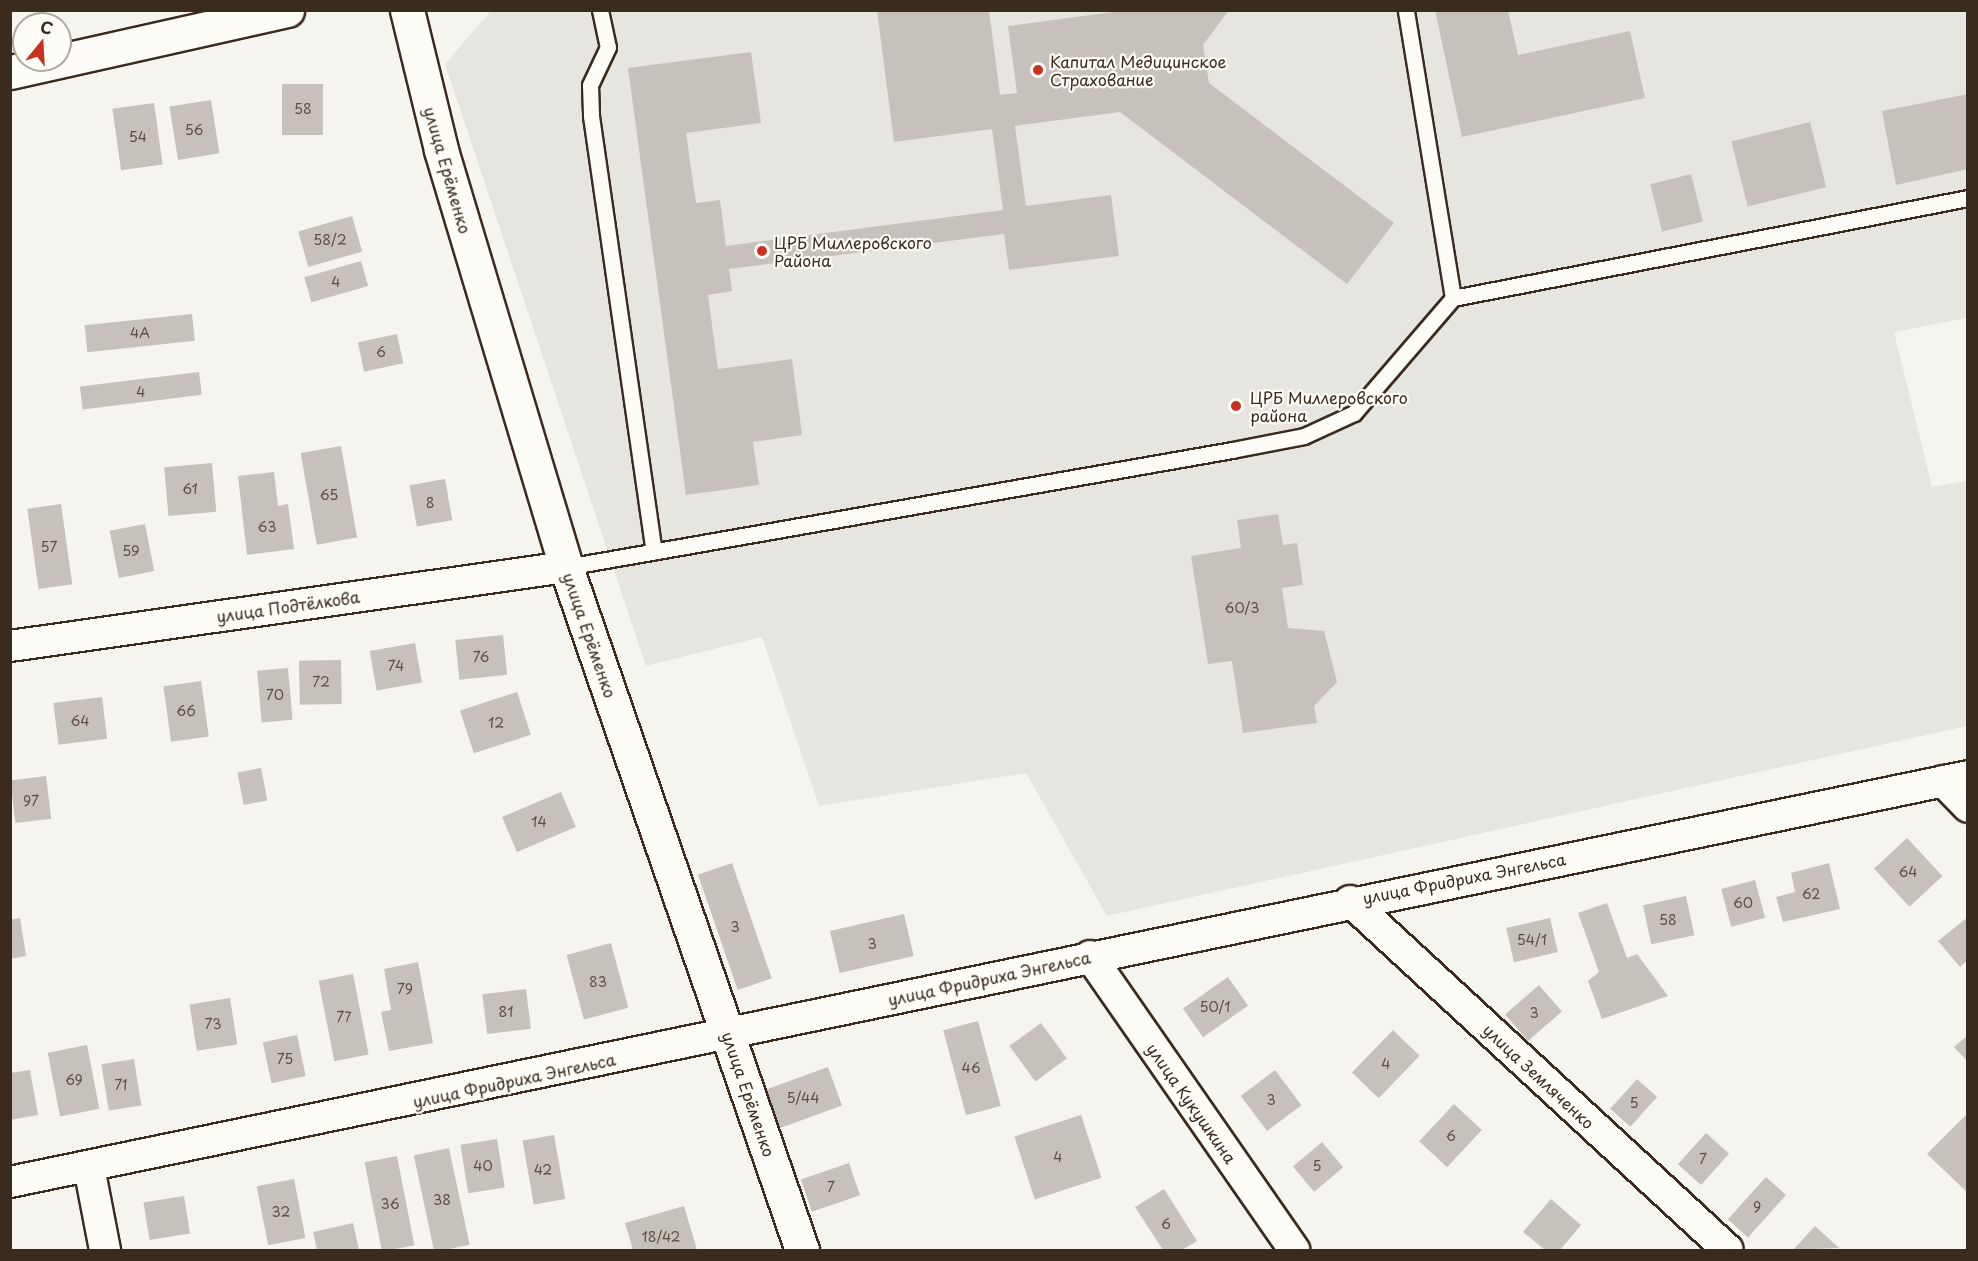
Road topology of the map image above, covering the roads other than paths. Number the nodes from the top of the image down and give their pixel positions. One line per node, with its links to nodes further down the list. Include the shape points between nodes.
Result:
1 (287, 10): 5 (street)
2 (407, 10): 9 (street, улица Ерёменко, via 441,150)
3 (600, 10): 8 (lane, via 608,47 590,85 591,116)
4 (1406, 10): 7 (lane)
5 (10, 72)
6 (1968, 198): 7 (lane)
7 (1454, 298): 8 (lane, via 1354,413 1304,436)
8 (654, 551): 9 (lane)
9 (566, 567): 10 (street, улица Подтёлкова); 15 (street, улица Ерёменко)
10 (10, 646)
11 (1955, 779): 12 (street); 13 (street, улица Фридриха Энгельса)
12 (1968, 807)
13 (1350, 901): 14 (street, улица Фридриха Энгельса); 21 (street, улица Земляченко)
14 (1090, 956): 15 (street, улица Фридриха Энгельса); 20 (street, улица Кукушкина)
15 (729, 1036): 16 (street, улица Фридриха Энгельса); 19 (street, улица Ерёменко)
16 (88, 1167): 17 (street, улица Фридриха Энгельса); 18 (street)
17 (10, 1182)
18 (105, 1251)
19 (802, 1251)
20 (1294, 1251)
21 (1728, 1251)

